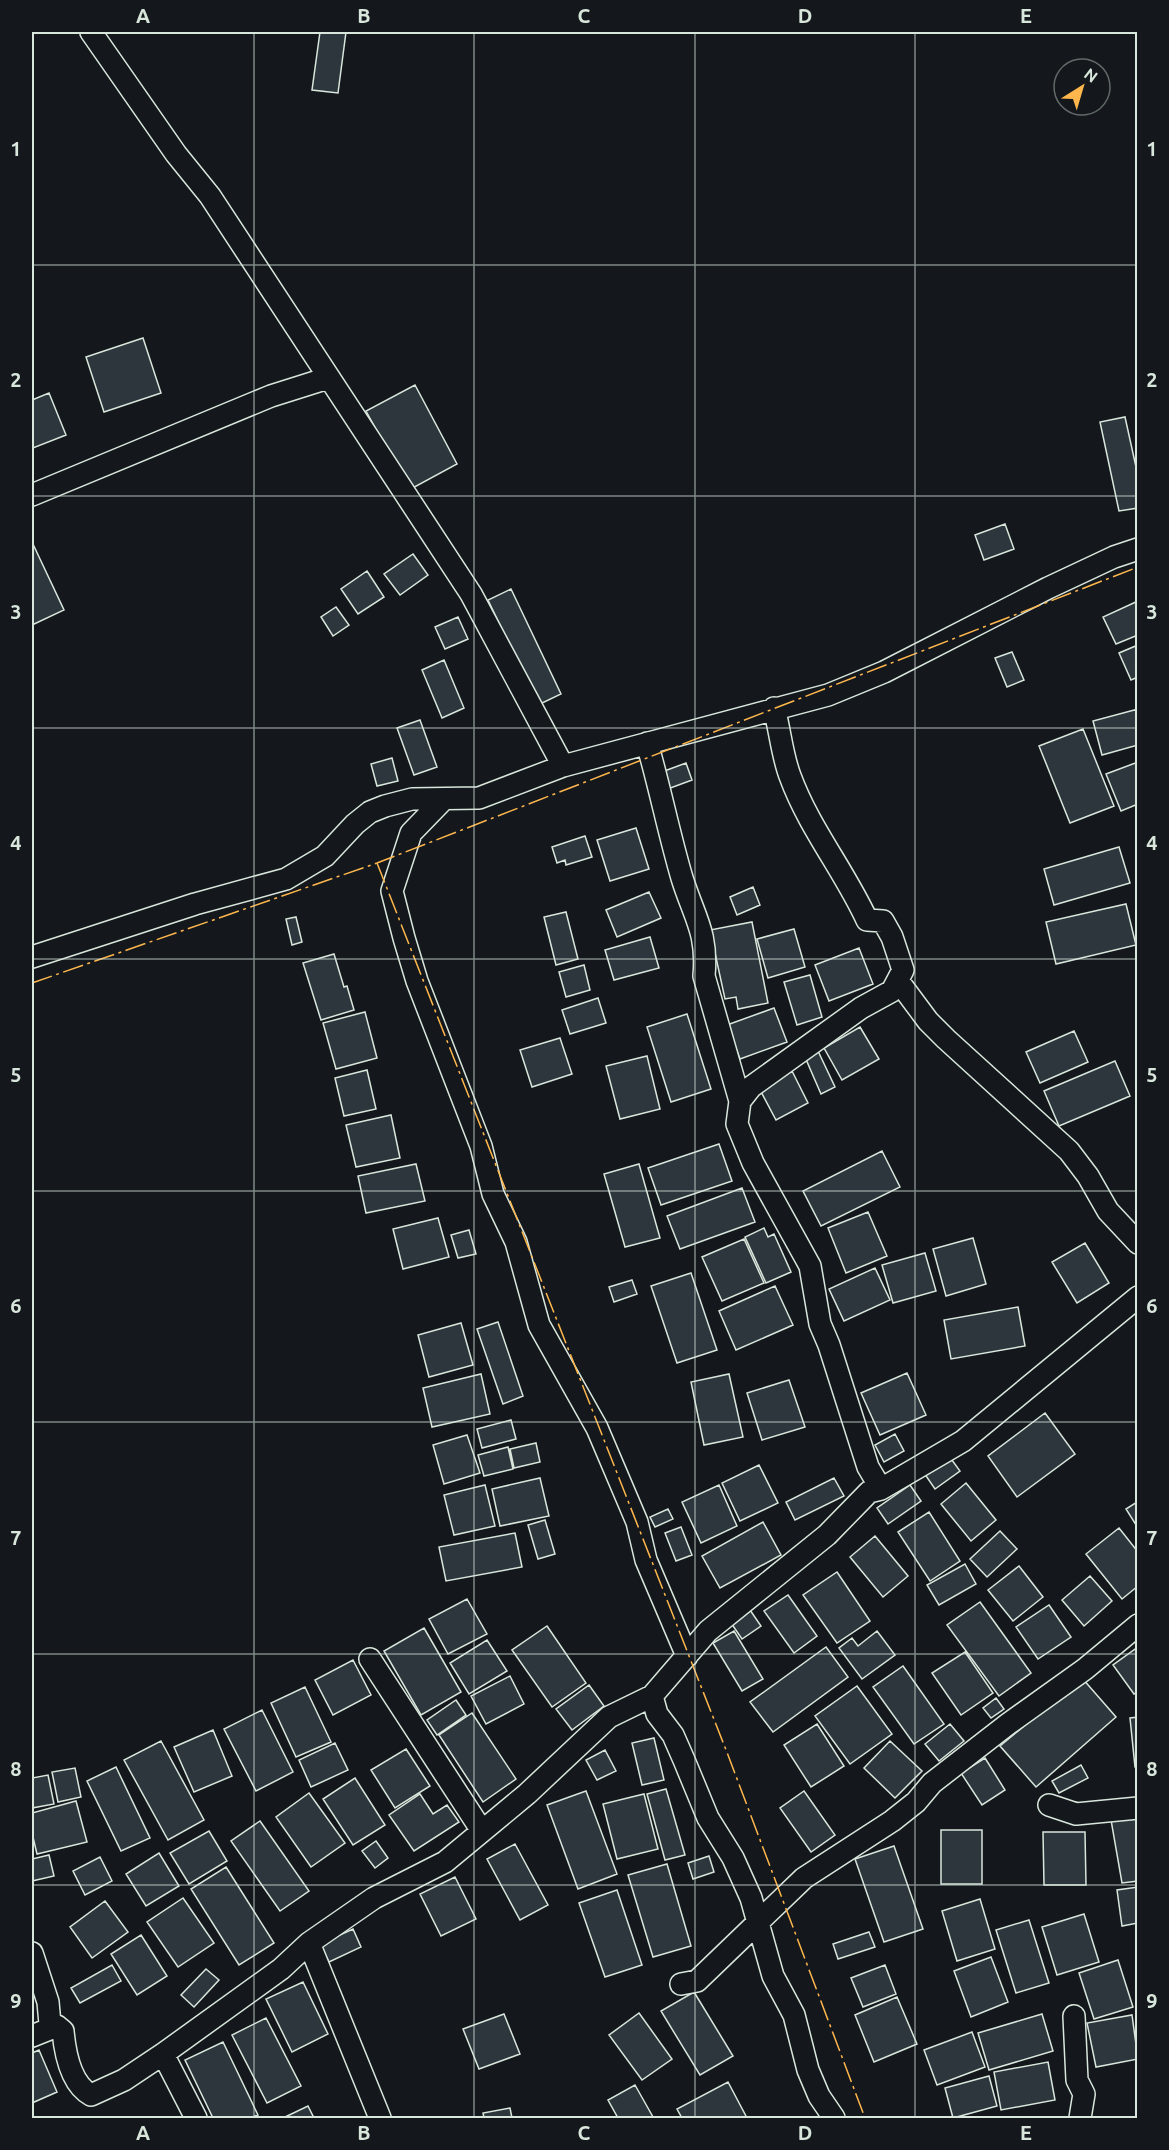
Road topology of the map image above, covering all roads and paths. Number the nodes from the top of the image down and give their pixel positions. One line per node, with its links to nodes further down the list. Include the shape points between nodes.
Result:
1 (91, 32): 2 (street, via 210,196)
2 (328, 378): 3 (street, via 271,396); 7 (street, via 471,594)
3 (32, 495)
4 (1137, 549): 5 (street, via 1048,588 884,672 828,695)
5 (774, 708): 6 (street); 10 (street, via 789,775 867,920 882,921 892,937 903,969)
6 (647, 743): 7 (street); 11 (street, via 682,879 702,930 704,976)
7 (563, 766): 8 (street, via 479,798)
8 (444, 799): 9 (street, via 412,800 370,813 325,856 286,879); 16 (street, via 411,833 392,891 404,938 420,990 481,1146 494,1194 516,1242 539,1325 597,1428)
9 (32, 957)
10 (899, 982): 11 (street, via 892,991 861,1008 751,1087); 12 (street, via 934,1027 1069,1151 1108,1211)
11 (740, 1101): 14 (street, via 737,1124 753,1163 810,1266 820,1324 868,1467)
12 (1137, 1243)
13 (1137, 1297): 14 (street, via 963,1442)
14 (881, 1489): 16 (street, via 870,1492 827,1535 708,1631)
15 (1137, 1625): 22 (street, via 1085,1669 932,1783 916,1802 891,1821 804,1878)
16 (687, 1656): 18 (street)
17 (370, 1659): 21 (street)
18 (652, 1696): 21 (street, via 609,1717); 22 (street, via 708,1818 752,1898)
19 (1049, 1805): 20 (street, via 1076,1814)
20 (1137, 1808)
21 (482, 1831): 23 (street, via 445,1862 374,1898)
22 (757, 1923): 25 (street, via 697,1981); 32 (street, via 773,1976 794,2015 808,2070)
23 (309, 1943): 29 (street, via 281,1969); 31 (street)
24 (32, 1953): 27 (street, via 48,2002 50,2024)
25 (681, 1984)
26 (1074, 2016): 33 (street, via 1077,2080 1084,2094)
27 (57, 2026): 28 (street); 29 (street, via 63,2031 70,2064 81,2089 91,2095 124,2080)
28 (32, 2037)
29 (163, 2054): 30 (street)
30 (196, 2118)
31 (380, 2118)
32 (834, 2118)
33 (1080, 2118)

